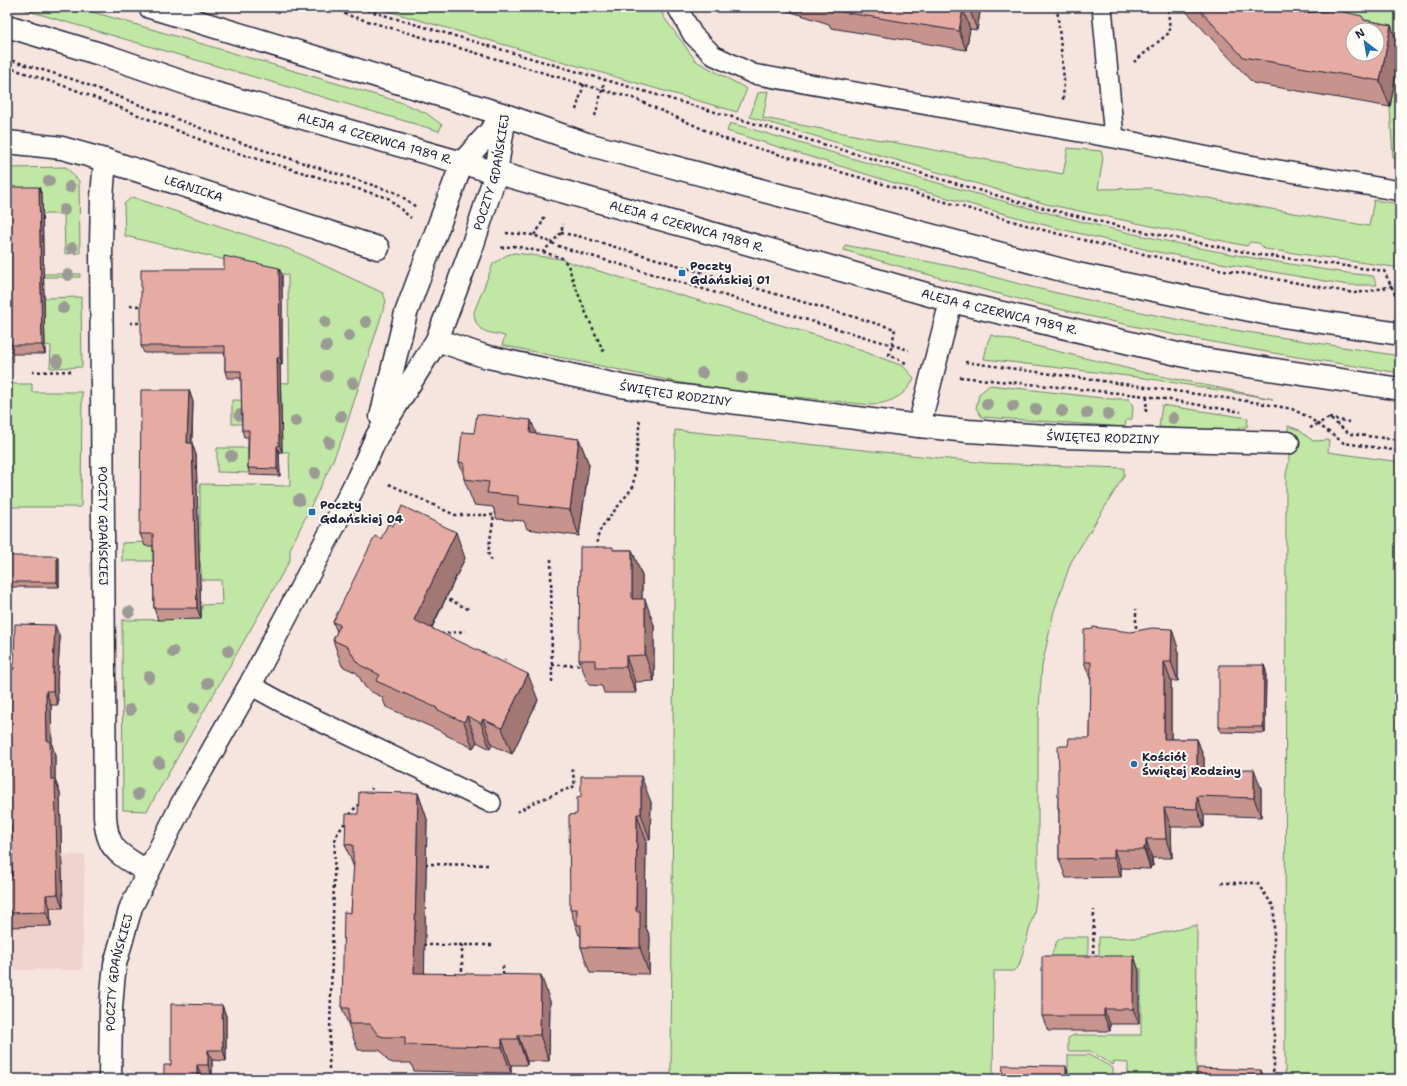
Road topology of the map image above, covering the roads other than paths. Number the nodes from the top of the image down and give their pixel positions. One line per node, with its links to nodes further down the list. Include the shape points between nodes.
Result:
1 (150, 7): 5 (street)
2 (677, 7): 6 (lane, via 693,34 713,55 753,74)
3 (1102, 7): 6 (lane)
4 (7, 26): 9 (street, ALEJA 4 CZERWCA 1989 R., via 110,57 211,92)
5 (505, 115): 9 (street, POCZTY GDAŃSKIEJ); 10 (street, POCZTY GDAŃSKIEJ); 14 (street, via 586,144 1077,274 1269,314)
6 (1114, 138): 11 (lane, via 1244,164)
7 (7, 142): 8 (street, LEGNICKA, via 62,148)
8 (105, 160): 12 (street, LEGNICKA); 22 (street, POCZTY GDAŃSKIEJ, via 101,245 105,816 108,838 113,848)
9 (462, 163): 10 (street, ALEJA 4 CZERWCA 1989 R.); 18 (street, POCZTY GDAŃSKIEJ, via 406,313)
10 (496, 173): 13 (street, ALEJA 4 CZERWCA 1989 R.); 15 (street, POCZTY GDAŃSKIEJ)
11 (1400, 190)
12 (378, 248)
13 (951, 301): 16 (street, ALEJA 4 CZERWCA 1989 R., via 1190,357); 17 (street)
14 (1400, 334)
15 (437, 340): 17 (street, ŚWIĘTEJ RODZINY, via 484,356 621,386); 18 (street, POCZTY GDAŃSKIEJ)
16 (1400, 389)
17 (919, 426): 19 (street, ŚWIĘTEJ RODZINY, via 1063,437)
18 (377, 436): 20 (street, POCZTY GDAŃSKIEJ, via 336,522)
19 (1288, 443)
20 (250, 685): 21 (lane, via 294,709); 22 (street, POCZTY GDAŃSKIEJ, via 182,804)
21 (491, 803)
22 (148, 872): 23 (street, POCZTY GDAŃSKIEJ, via 131,907 115,964 111,1008)
23 (110, 1079)

